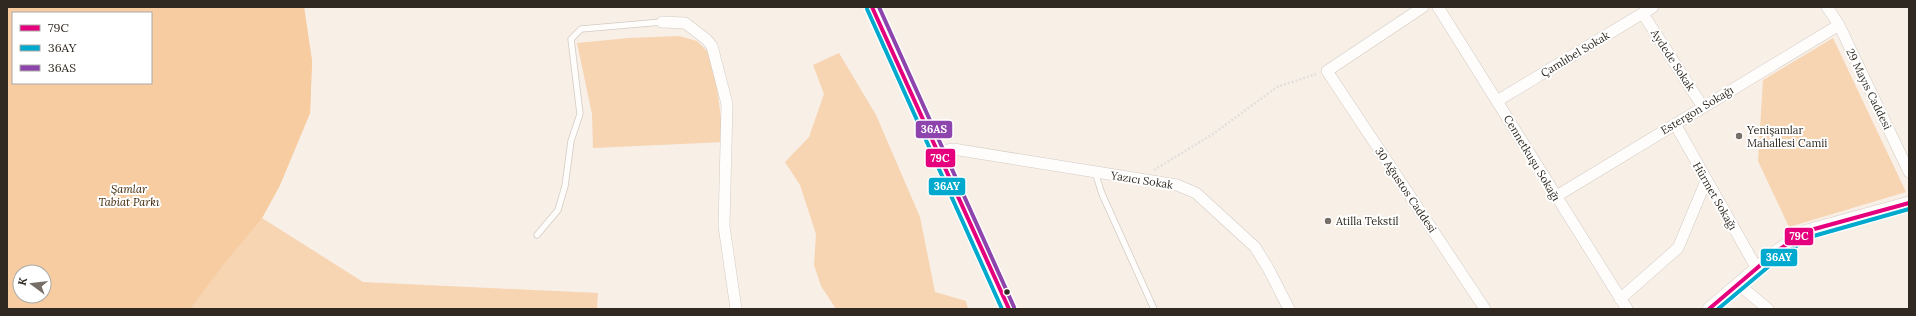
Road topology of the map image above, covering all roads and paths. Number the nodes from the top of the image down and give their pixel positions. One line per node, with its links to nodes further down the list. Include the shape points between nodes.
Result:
1 (872, 7): 13 (main road)
2 (1423, 7): 9 (street)
3 (1438, 7): 10 (street, Cennetkuşu Sokağı)
4 (1654, 7): 6 (street, Çamlıbel Sokak)
5 (1827, 7): 8 (street, 29 Mayıs Caddesi)
6 (1643, 14): 10 (street, Çamlıbel Sokak); 11 (street, Aydede Sokak)
7 (662, 22): 20 (lane, via 581,28 571,39 580,114 571,141 565,186 558,210); 24 (street, via 685,23 712,46 727,104 724,226)
8 (1838, 24): 11 (street, Estergon Sokağı); 15 (street, 29 Mayıs Caddesi)
9 (1327, 71): 16 (path, via 1277,87 1213,134); 28 (street, 30 Ağustos Caddesi)
10 (1497, 101): 18 (street, Cennetkuşu Sokağı)
11 (1702, 107): 12 (street, Estergon Sokağı)
12 (1675, 124): 17 (street, Hürmet Sokağı); 18 (street, Estergon Sokağı)
13 (937, 152): 14 (street, Yazıcı Sokak, via 953,149); 25 (main road)
14 (1095, 172): 16 (street, Yazıcı Sokak); 26 (lane, via 1102,194)
15 (1909, 172)
16 (1138, 179): 27 (street, Yazıcı Sokak, via 1177,185 1196,193 1255,247)
17 (1706, 181): 21 (street, Hürmet Sokağı); 23 (street, via 1678,248)
18 (1555, 197): 23 (street, Cennetkuşu Sokağı)
19 (1909, 203): 21 (street, via 1807,231 1792,239)
20 (537, 235)
21 (1756, 267): 22 (street)
22 (1738, 284): 30 (street); 31 (street)
23 (1620, 299): 29 (street, Cennetkuşu Sokağı)
24 (736, 309)
25 (1009, 309)
26 (1154, 309)
27 (1289, 309)
28 (1485, 309)
29 (1627, 309)
30 (1709, 309)
31 (1768, 309)

